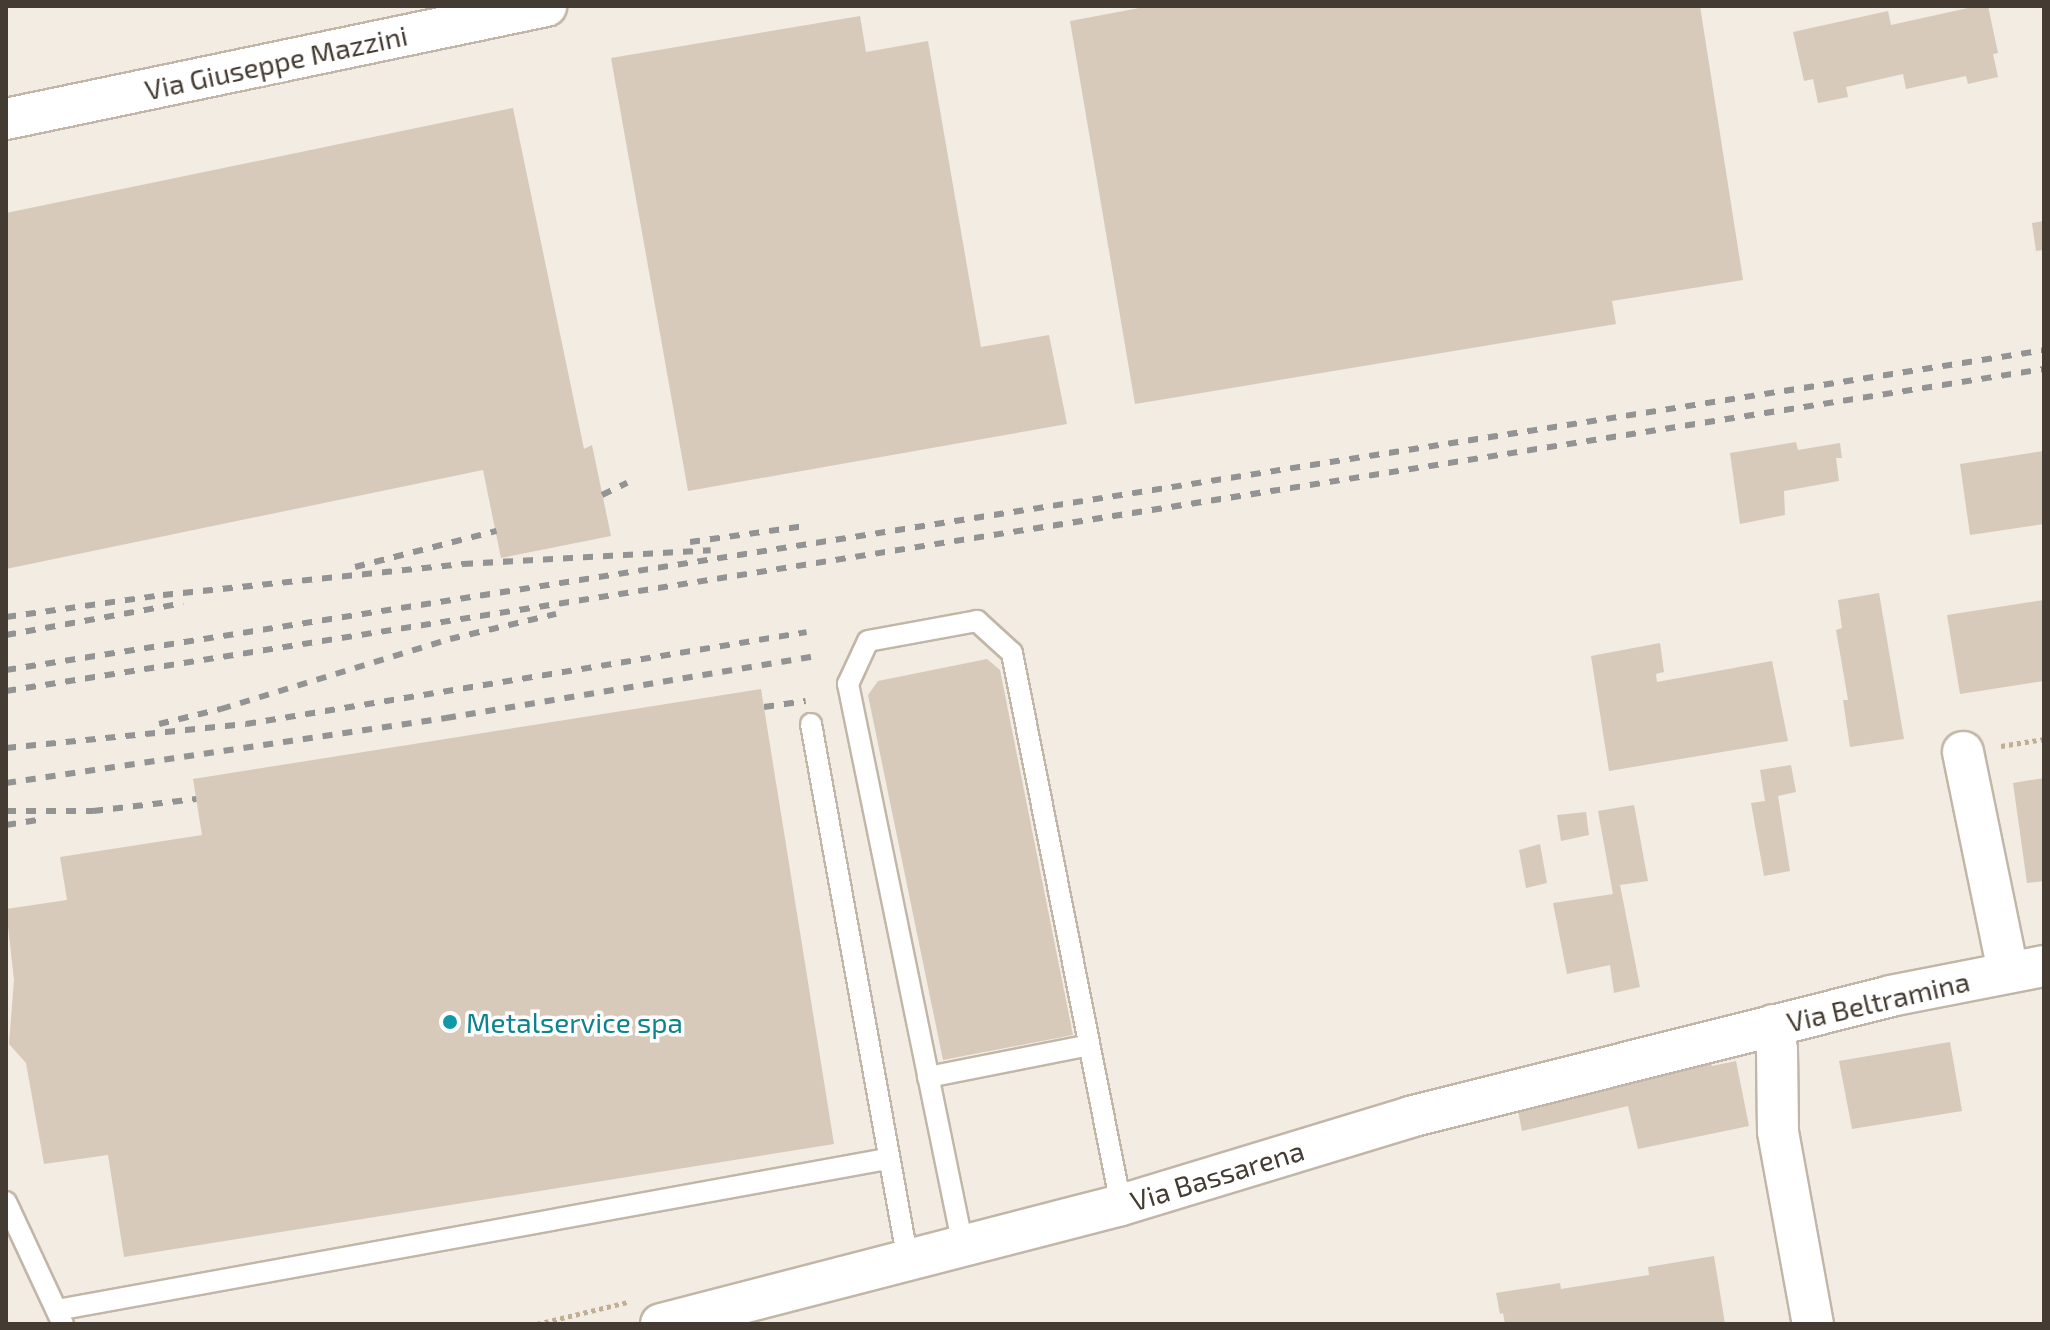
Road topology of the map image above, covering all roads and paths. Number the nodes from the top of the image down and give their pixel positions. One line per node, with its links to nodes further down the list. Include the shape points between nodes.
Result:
1 (546, 6): 2 (street, Via Giuseppe Mazzini)
2 (6, 119)
3 (811, 724): 9 (lane)
4 (1963, 752): 5 (street)
5 (2026, 968): 6 (street, Via Beltramina)
6 (1773, 1025): 11 (street, Via Bassarena, via 1410,1117); 16 (street, Via Beltramina, via 1778,1132)
7 (1089, 1045): 8 (lane); 8 (lane, via 1012,653 977,621 868,641 848,684); 11 (lane)
8 (928, 1077): 12 (lane)
9 (887, 1159): 13 (lane); 14 (lane)
10 (6, 1202): 14 (lane)
11 (1121, 1205): 12 (street, Via Bassarena)
12 (963, 1246): 13 (street, Via Bassarena)
13 (908, 1261): 15 (street, Via Bassarena)
14 (60, 1317)
15 (661, 1324)
16 (1813, 1324)

